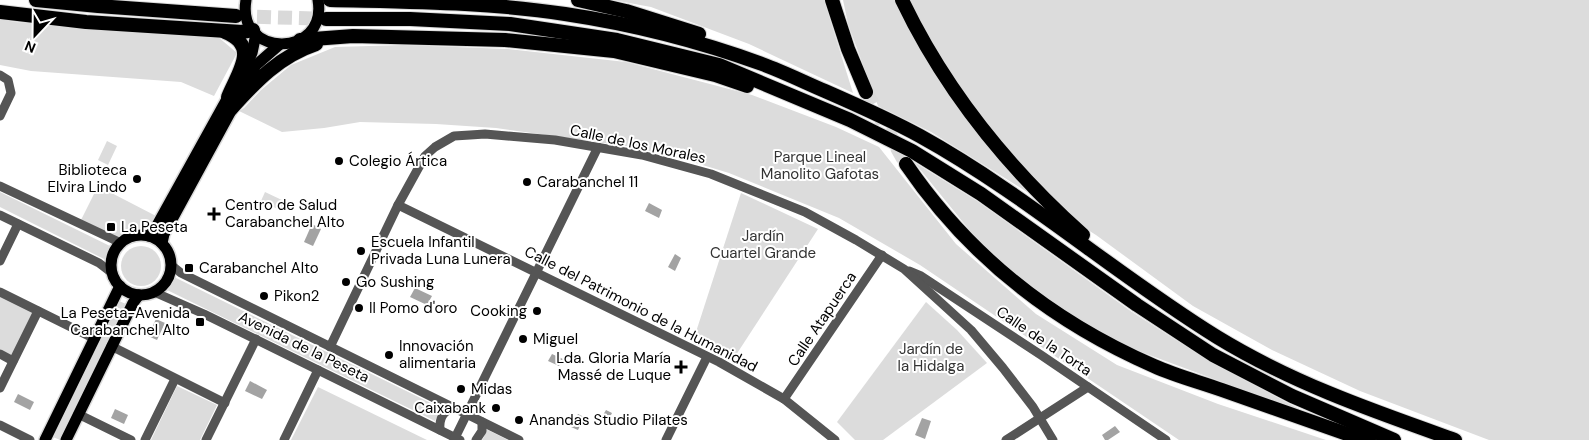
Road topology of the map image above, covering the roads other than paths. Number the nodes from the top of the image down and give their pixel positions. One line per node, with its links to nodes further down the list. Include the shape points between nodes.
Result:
1 (36, 0): 10 (highway)
2 (246, 0): 13 (main road, via 246,15)
3 (318, 0): 15 (main road, via 320,8 316,24)
4 (330, 0): 22 (highway, via 512,8 619,23 673,36 764,65)
5 (578, 0): 22 (highway, via 626,11 727,43 847,95)
6 (832, 0): 19 (highway)
7 (902, 0): 17 (highway)
8 (908, 0): 17 (highway)
9 (0, 12): 12 (highway, via 86,22)
10 (236, 16)
11 (326, 19): 20 (highway, via 410,18 510,24 617,40 718,65)
12 (219, 30): 13 (highway); 21 (highway, via 237,38 244,47 245,55)
13 (254, 32): 16 (main road, via 264,41); 21 (main road, via 252,53)
14 (332, 39): 15 (highway); 20 (highway, via 353,36 505,40 614,51); 21 (highway, via 282,59)
15 (300, 40): 16 (main road)
16 (279, 45): 21 (main road, via 256,66)
17 (934, 58): 44 (highway, via 976,123 1021,176 1084,236 1162,294)
18 (0, 75): 23 (street, via 8,80 11,93)
19 (866, 92)
20 (793, 95): 83 (highway, via 912,151 974,189 1137,305 1214,355 1292,396)
21 (230, 103): 30 (main road); 32 (main road)
22 (870, 111): 44 (highway, via 920,136 991,179)
23 (0, 116)
24 (598, 147): 27 (street, Calle de los Morales, via 486,134 454,136 425,156); 33 (street, Calle de los Morales, via 675,163 736,182 805,212); 37 (street)
25 (906, 164): 82 (highway, via 965,237 1034,299 1064,319 1108,345 1156,367)
26 (0, 186): 31 (street)
27 (398, 205): 37 (street, Calle del Patrimonio de la Humanidad); 50 (street, Calle de los Morales)
28 (0, 215): 29 (street)
29 (18, 224): 34 (street); 38 (street, via 99,263)
30 (149, 236): 31 (main road, via 129,237); 32 (main road)
31 (121, 243): 38 (main road, via 112,257)
32 (162, 243): 35 (main road)
33 (882, 256): 36 (street, Calle de los Morales); 58 (street, Calle Atapuerca)
34 (0, 261)
35 (171, 265): 41 (main road, via 166,281); 50 (street, Avenida de la Peseta, via 181,273)
36 (904, 269): 45 (street, Calle de la Torta, via 921,276); 46 (street, Calle de los Morales)
37 (538, 272): 52 (street, Calle del Patrimonio de la Humanidad); 62 (street)
38 (112, 273): 39 (main road)
39 (120, 286): 42 (main road); 47 (main road)
40 (0, 292): 43 (street)
41 (154, 292): 42 (main road); 48 (street, Avenida de la Peseta)
42 (139, 295): 49 (main road)
43 (38, 310): 47 (street); 53 (street)
44 (1179, 312): 84 (highway, via 1219,338 1338,398)
45 (984, 318): 46 (street, via 972,320); 56 (street, Calle de la Torta)
46 (971, 330): 63 (street, Calle de los Morales)
47 (95, 339): 70 (main road)
48 (256, 339): 54 (street, Avenida de la Peseta); 59 (street)
49 (111, 346): 55 (street); 61 (main road)
50 (330, 347): 60 (street, Avenida de la Peseta)
51 (0, 354): 53 (street)
52 (707, 357): 58 (street, Calle del Patrimonio de la Humanidad); 77 (street)
53 (13, 361): 57 (street)
54 (318, 370): 66 (street, Avenida de la Peseta); 74 (street)
55 (175, 379): 59 (street); 72 (street)
56 (1088, 387): 63 (street); 81 (street, Calle de la Torta)
57 (0, 388)
58 (784, 399): 78 (street, Calle del Patrimonio de la Humanidad)
59 (225, 403): 73 (street)
60 (454, 408): 62 (street, Avenida de la Peseta); 66 (street, via 442,415)
61 (78, 414): 67 (street); 71 (main road)
62 (467, 414): 64 (street, Avenida de la Peseta); 68 (street)
63 (1040, 418): 79 (street); 80 (street, Calle de los Morales)
64 (482, 422): 75 (street, via 482,431); 76 (street, Avenida de la Peseta)
65 (0, 425): 69 (street)
66 (440, 430): 68 (street, Avenida de la Peseta)
67 (127, 439)
68 (457, 439)
69 (30, 440)
70 (45, 440)
71 (66, 440)
72 (145, 440)
73 (206, 440)
74 (284, 440)
75 (476, 440)
76 (519, 440)
77 (666, 440)
78 (835, 440)
79 (1006, 440)
80 (1053, 440)
81 (1166, 440)
82 (1369, 440)
83 (1394, 440)
84 (1455, 440)

